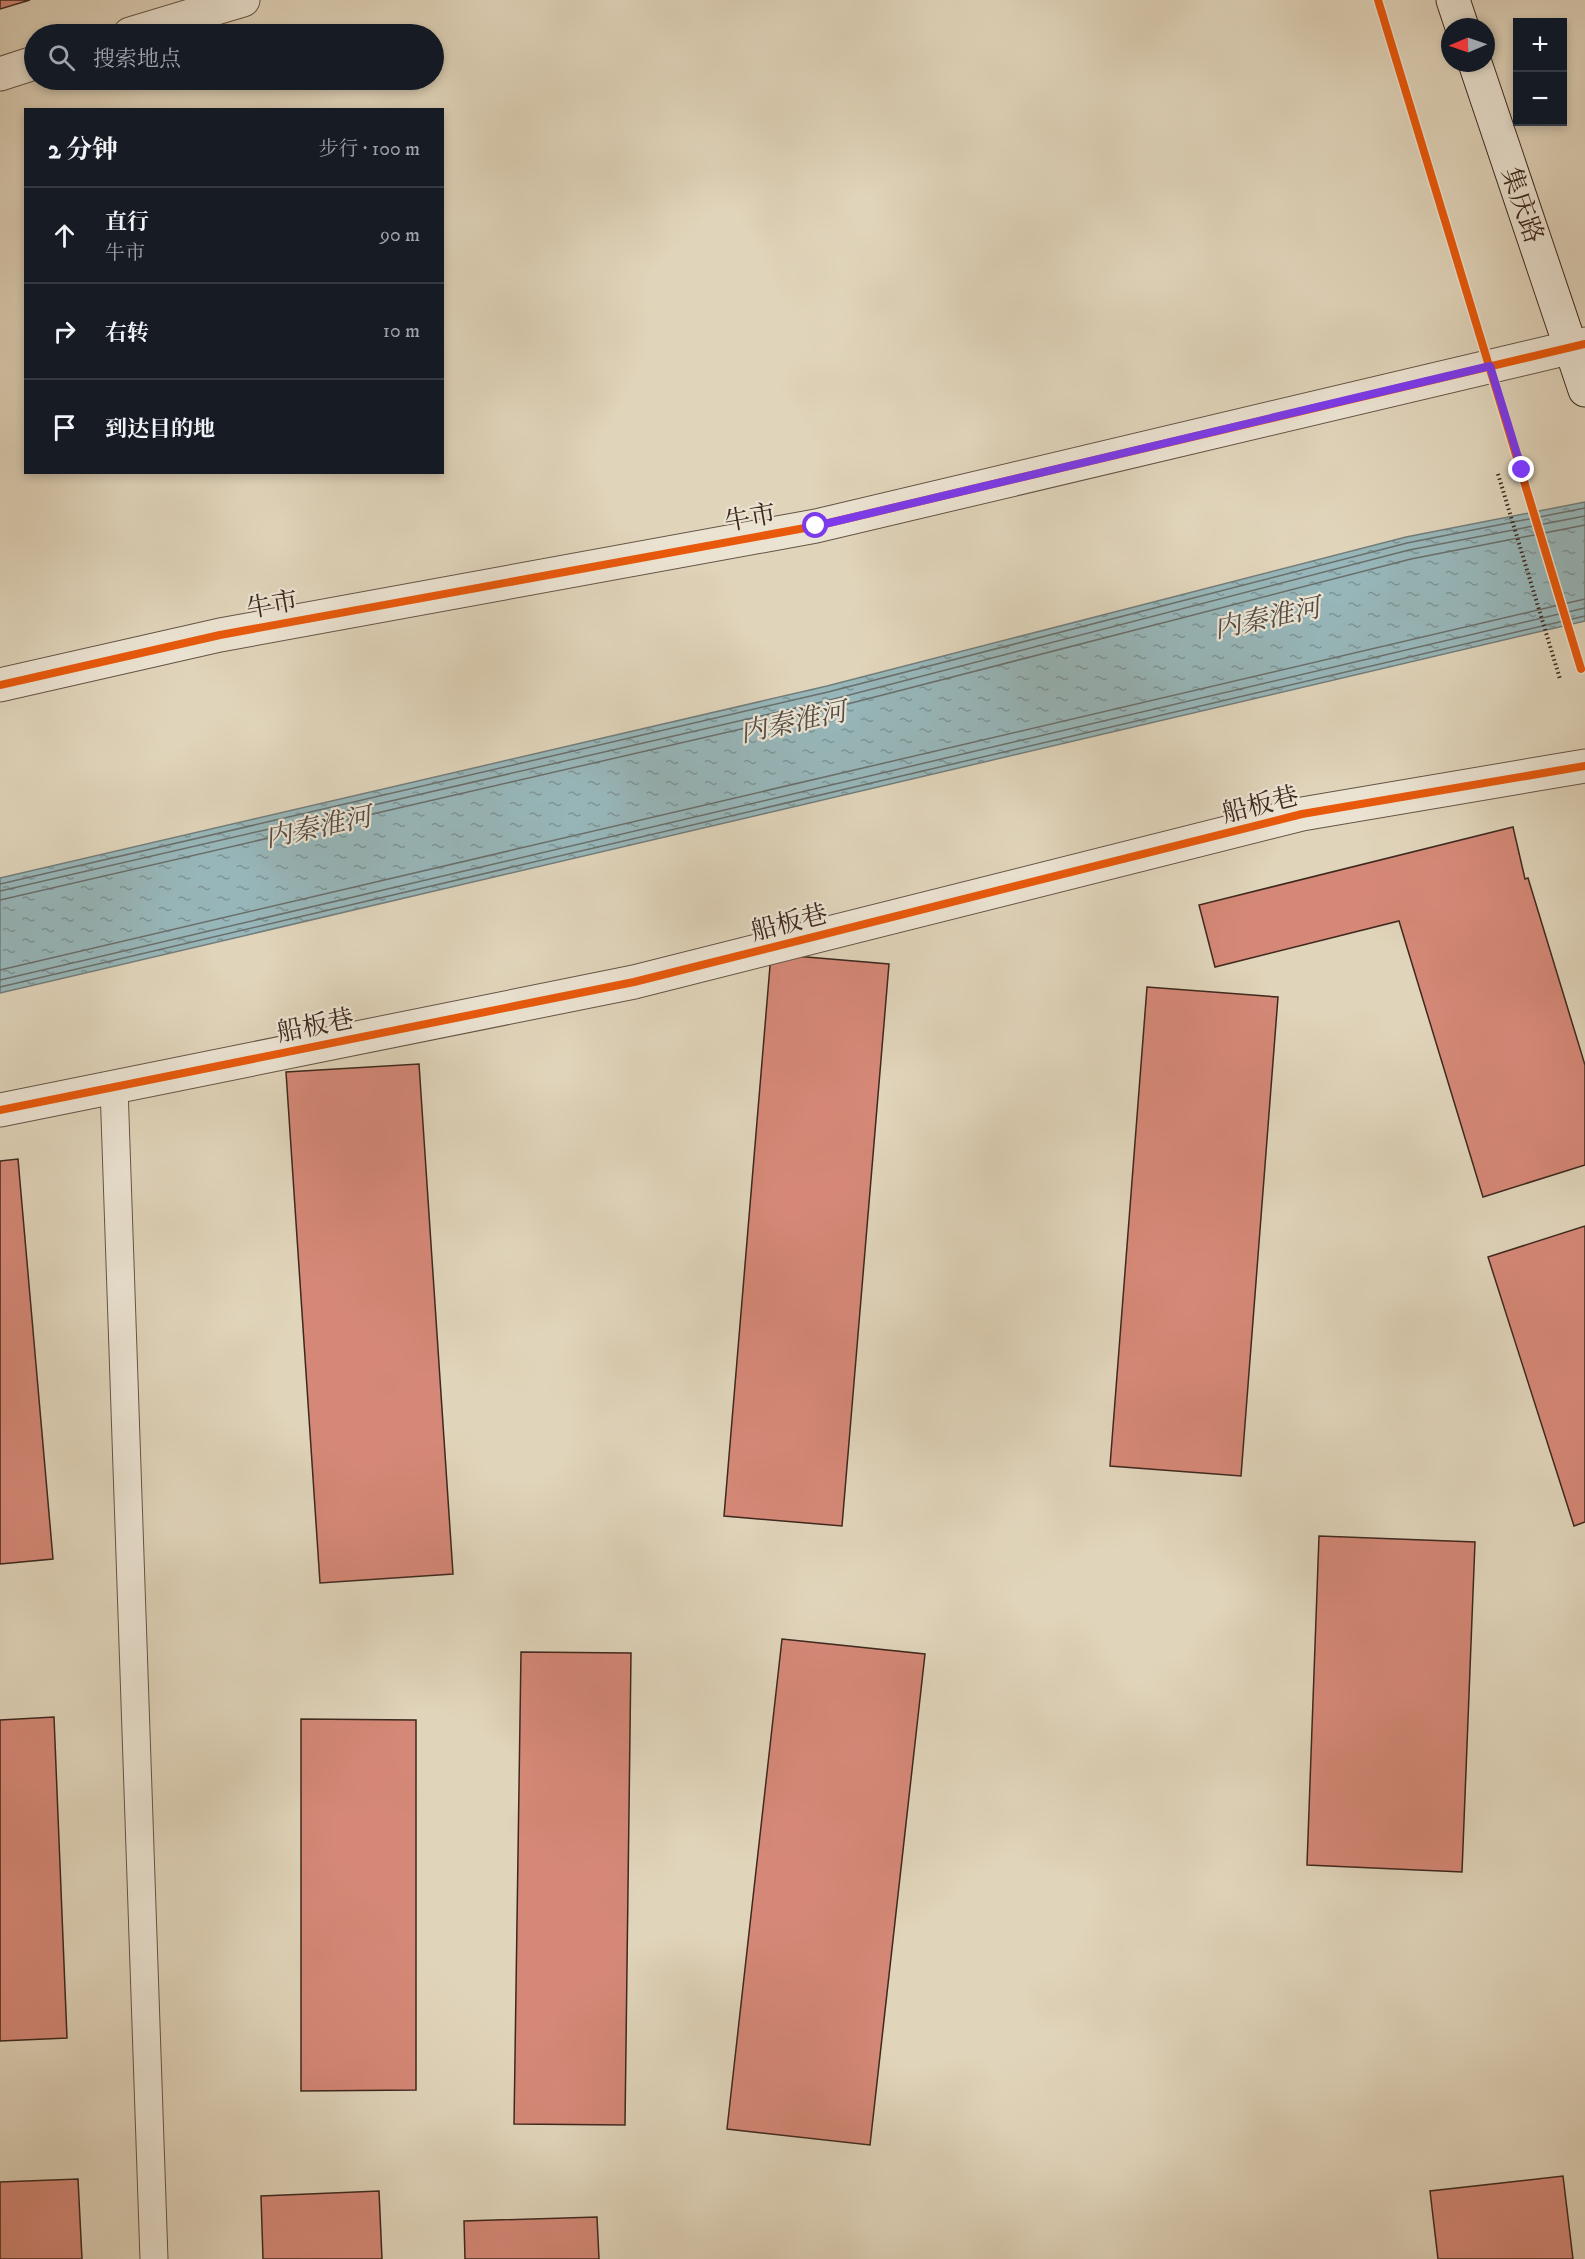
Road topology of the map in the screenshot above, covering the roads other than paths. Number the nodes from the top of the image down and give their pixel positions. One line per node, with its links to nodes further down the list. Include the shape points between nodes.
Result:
1 (243, 0): 4 (street)
2 (1453, 0): 3 (street)
3 (1459, 18)
4 (163, 24)
5 (24, 66): 7 (street)
6 (1478, 72): 8 (street, 集庆路)
7 (0, 74)
8 (1578, 345): 9 (street, 集庆路); 10 (street, 牛市, via 816,526 220,635)
9 (1585, 390)
10 (0, 685)
11 (1585, 766): 12 (street, 船板巷, via 1302,814 634,982)
12 (114, 1087): 13 (street, 船板巷); 14 (lane)
13 (0, 1110)
14 (154, 2259)

